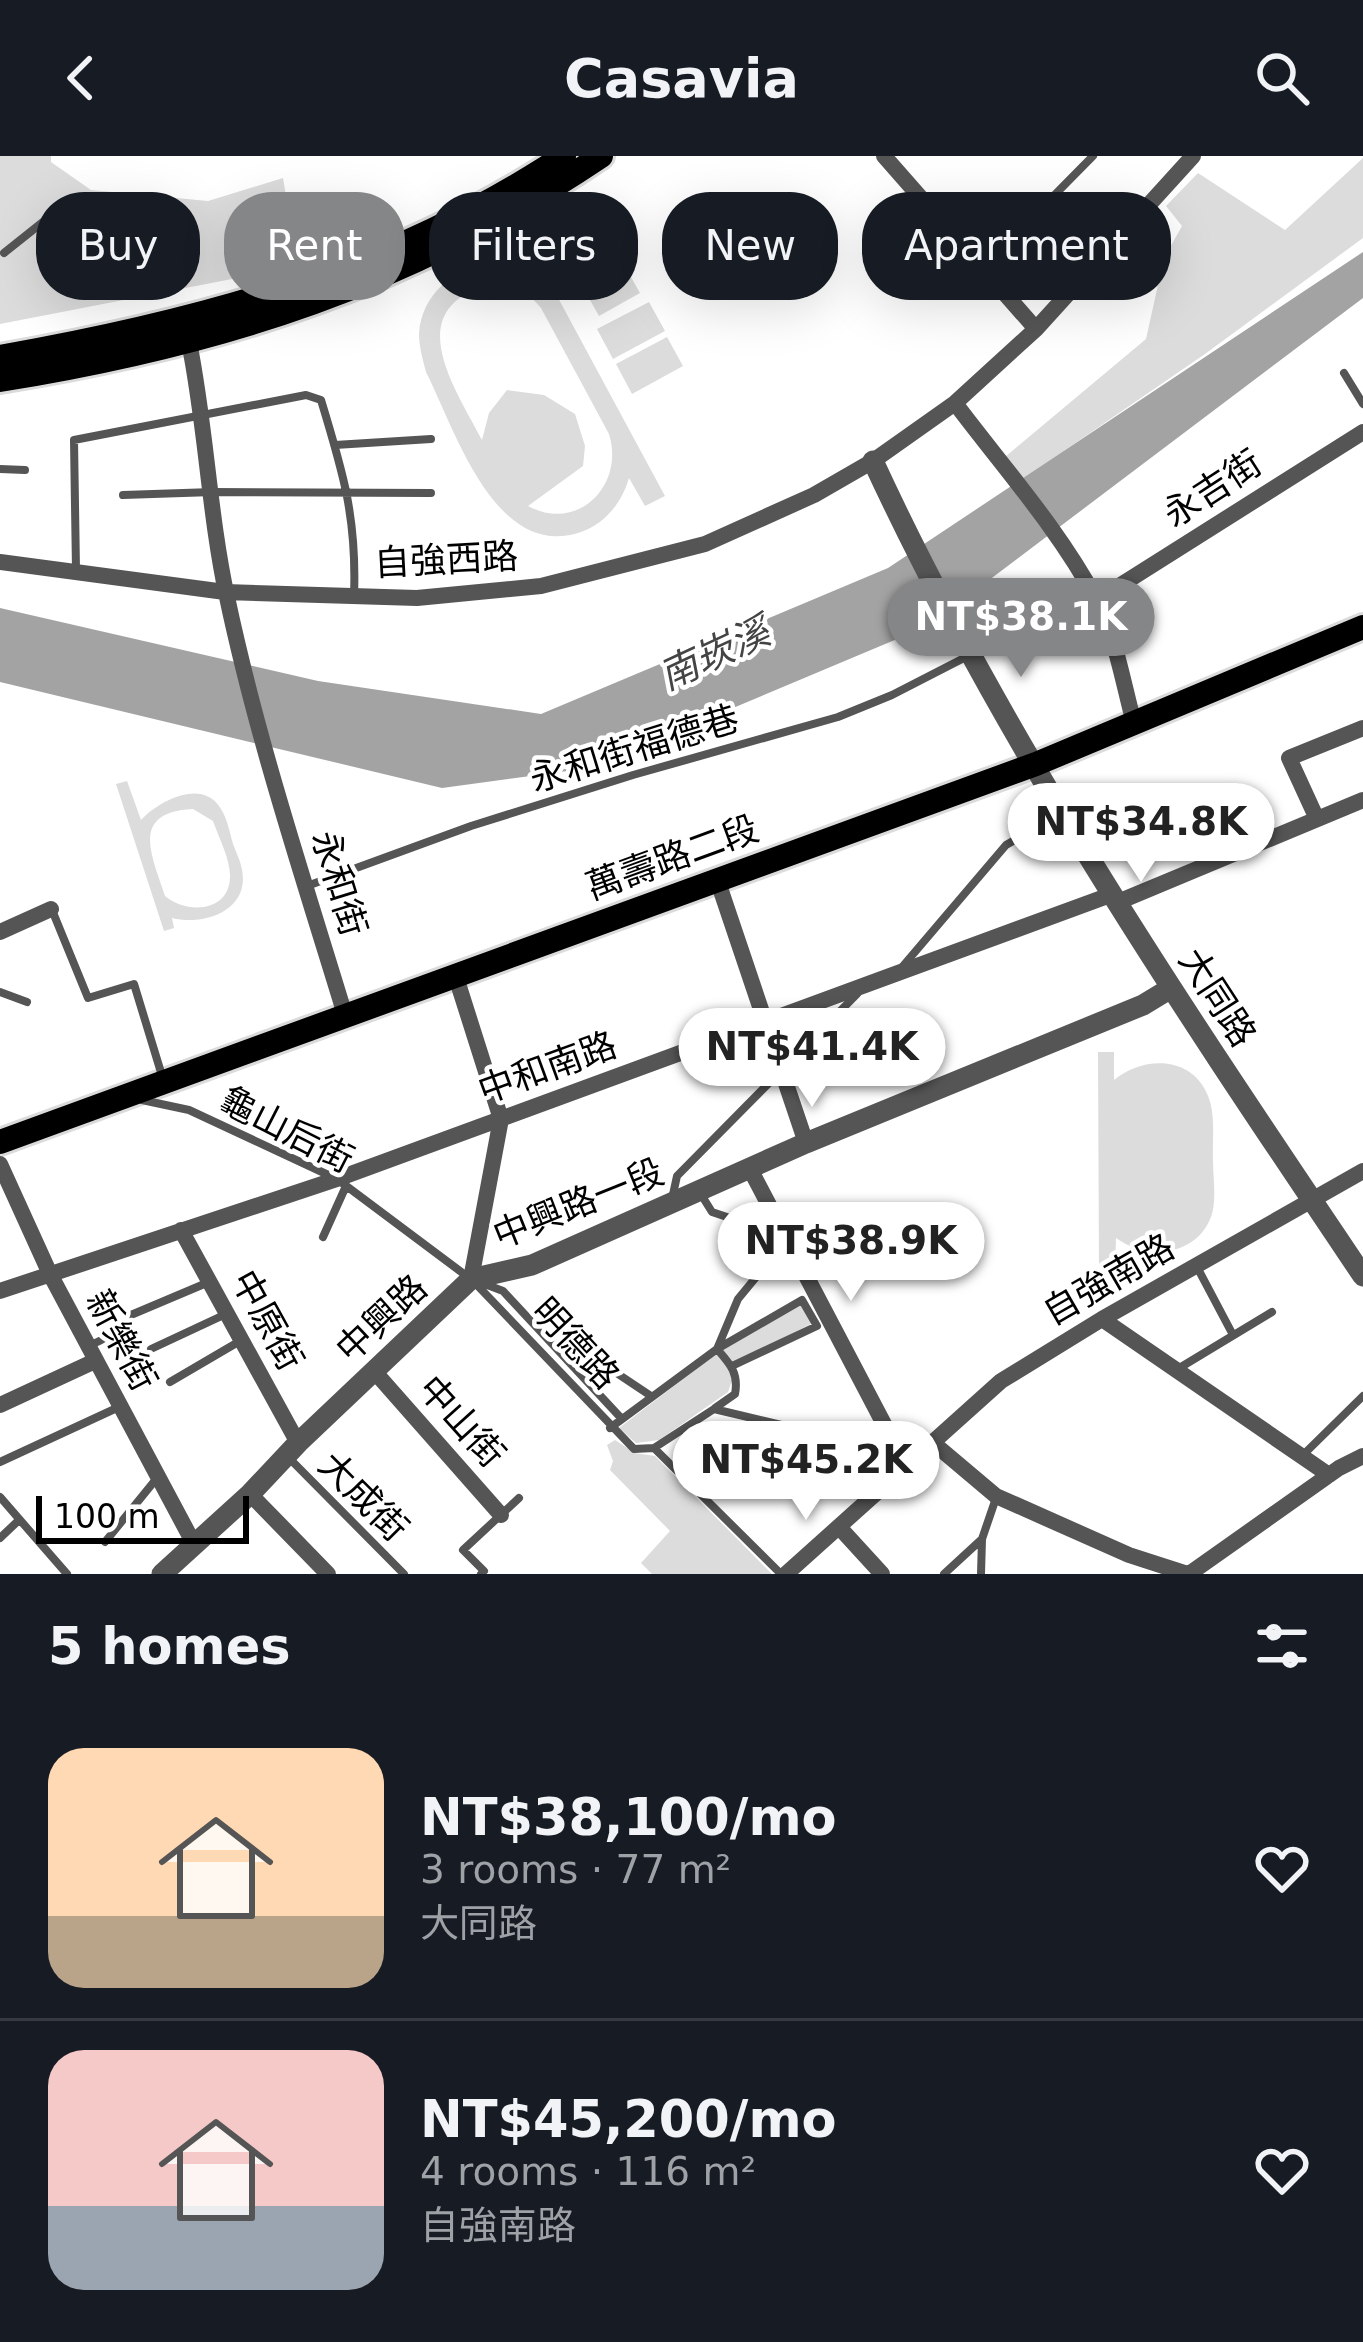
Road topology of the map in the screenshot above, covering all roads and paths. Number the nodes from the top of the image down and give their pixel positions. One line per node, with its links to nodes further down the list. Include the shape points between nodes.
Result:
1 (564, 156): 13 (main road, via 426,233 317,280 183,320)
2 (601, 156): 12 (main road, via 449,248)
3 (884, 156): 11 (street)
4 (1093, 156): 6 (lane)
5 (1193, 156): 7 (street, 自強西路)
6 (1058, 192)
7 (1160, 192)
8 (36, 228): 9 (lane)
9 (4, 253)
10 (1063, 300): 11 (street, 自強西路)
11 (1036, 329): 16 (street, 自強西路)
12 (189, 342): 15 (main road); 18 (street)
13 (0, 357)
14 (1344, 374): 17 (lane)
15 (0, 380)
16 (955, 403): 22 (street, 自強西路); 33 (street)
17 (1363, 404)
18 (204, 414): 21 (lane, via 306,395 321,400); 25 (street); 30 (lane, via 74,440)
19 (1363, 432): 33 (street, 永吉街)
20 (430, 439): 21 (lane)
21 (335, 446): 26 (lane)
22 (873, 461): 32 (street, 自強西路, via 705,544 597,575 481,595); 35 (street, 大同路)
23 (0, 470): 24 (lane)
24 (25, 470)
25 (213, 492): 26 (lane); 28 (lane); 31 (street)
26 (350, 494): 27 (lane); 32 (lane)
27 (430, 494)
28 (123, 495)
29 (0, 562): 30 (street, 自強西路)
30 (76, 571): 31 (street, 自強西路)
31 (226, 592): 32 (street, 自強西路); 43 (street, 永和街)
32 (354, 597)
33 (1096, 600): 36 (street)
34 (1363, 627): 36 (main road, 萬壽路二段)
35 (973, 653): 38 (street, 大同路); 43 (lane, 永和街福德巷, via 838,717 491,820)
36 (1134, 724): 38 (main road, 萬壽路二段)
37 (1363, 728): 41 (street, via 1289,758)
38 (1036, 764): 40 (street, 大同路); 42 (main road, 萬壽路二段)
39 (1363, 800): 41 (street, 中和南路)
40 (1064, 812): 44 (street, 大同路); 47 (lane, via 1006,845)
41 (1317, 819): 44 (street, 中和南路)
42 (717, 879): 48 (main road, 萬壽路二段); 54 (street)
43 (306, 886): 53 (street, 永和街)
44 (1115, 898): 47 (street, 中和南路); 50 (street, 大同路)
45 (51, 909): 46 (street); 56 (lane, via 88,998 134,984)
46 (0, 932)
47 (898, 972): 49 (street, 中和南路)
48 (455, 974): 53 (main road, 萬壽路二段); 58 (street, 中興路)
49 (865, 986): 54 (street, 中和南路); 55 (lane)
50 (1172, 988): 60 (street, 中興路一段); 67 (street, 大同路)
51 (0, 992): 52 (lane)
52 (27, 1002)
53 (345, 1015): 56 (main road, 萬壽路二段)
54 (766, 1021): 55 (street); 58 (street, 中和南路)
55 (783, 1072): 60 (street); 66 (lane, via 677,1176)
56 (164, 1082): 57 (main road, 萬壽路二段)
57 (123, 1096): 59 (main road, 萬壽路二段); 64 (lane, 龜山后街, via 189,1110)
58 (501, 1119): 64 (street, 中和南路); 75 (street, 中興路)
59 (0, 1142)
60 (806, 1142): 62 (street, 中興路一段)
61 (0, 1164): 73 (street, 新樂街)
62 (749, 1168): 65 (street, 中興路一段); 71 (street)
63 (1363, 1172): 67 (street, 自強南路)
64 (342, 1183): 69 (street, 中和南路); 70 (lane); 75 (lane, 龜山后街)
65 (698, 1189): 66 (street, 中興路一段); 68 (lane, via 712,1212)
66 (671, 1200): 75 (street, 中興路一段, via 532,1265)
67 (1314, 1202): 72 (street, 自強南路); 74 (street, 大同路)
68 (742, 1222)
69 (181, 1230): 73 (street, 中和南路); 76 (street, 中原街)
70 (323, 1237)
71 (787, 1240): 83 (lane, via 738,1299); 103 (street)
72 (1197, 1266): 80 (street, 自強南路); 81 (lane)
73 (50, 1274): 77 (street, 中和南路); 85 (street, 新樂街)
74 (1363, 1276)
75 (471, 1279): 86 (lane, 明德路, via 503,1291); 89 (street, 中興路); 97 (lane, 明德路)
76 (210, 1282): 79 (street, 中原街); 85 (lane, via 119,1320 124,1330)
77 (0, 1291)
78 (1272, 1312): 81 (lane)
79 (227, 1314): 82 (street, 中原街); 84 (lane)
80 (1102, 1319): 88 (street); 98 (street, 自強南路, via 1001,1382)
81 (1234, 1335): 88 (lane)
82 (242, 1340): 90 (lane); 100 (street, 中原街)
83 (718, 1348): 87 (lane); 87 (lane, via 802,1300 817,1326); 91 (lane)
84 (151, 1349)
85 (91, 1354): 93 (street); 94 (street, 新樂街)
86 (568, 1360): 91 (lane, via 585,1352); 96 (lane, 明德路)
87 (733, 1366): 95 (lane, via 735,1394)
88 (1176, 1370): 101 (street)
89 (374, 1371): 100 (street, 中興路); 111 (street, 中山街)
90 (170, 1382)
91 (651, 1396): 96 (lane)
92 (1363, 1396): 101 (lane)
93 (0, 1405)
94 (120, 1406): 104 (lane); 106 (street, 新樂街)
95 (714, 1408): 99 (lane); 103 (lane)
96 (621, 1418): 97 (lane)
97 (610, 1428): 99 (lane, 明德路, via 634,1449)
98 (932, 1442): 103 (street, 自強南路); 108 (street)
99 (654, 1448): 124 (lane)
100 (292, 1449): 107 (street, 中興路); 122 (lane, 大成街)
101 (1301, 1456): 105 (street)
102 (1363, 1456): 105 (street)
103 (903, 1459): 113 (street, 自強南路)
104 (0, 1462)
105 (1329, 1475): 128 (street)
106 (158, 1477): 116 (lane); 117 (street, 新樂街)
107 (250, 1494): 117 (street, 中興路); 121 (street)
108 (996, 1496): 115 (lane); 118 (street)
109 (0, 1497): 112 (lane)
110 (519, 1498): 111 (lane)
111 (501, 1514): 123 (lane, via 463,1550)
112 (18, 1521): 114 (lane); 119 (lane)
113 (839, 1528): 124 (street, 自強南路); 125 (street)
114 (0, 1538)
115 (982, 1538): 126 (lane); 127 (lane)
116 (105, 1542)
117 (194, 1544): 120 (street, 中興路)
118 (1149, 1570): 128 (street)
119 (67, 1574)
120 (162, 1574)
121 (328, 1574)
122 (404, 1574)
123 (481, 1574)
124 (784, 1574)
125 (881, 1574)
126 (944, 1574)
127 (981, 1574)
128 (1188, 1574)

